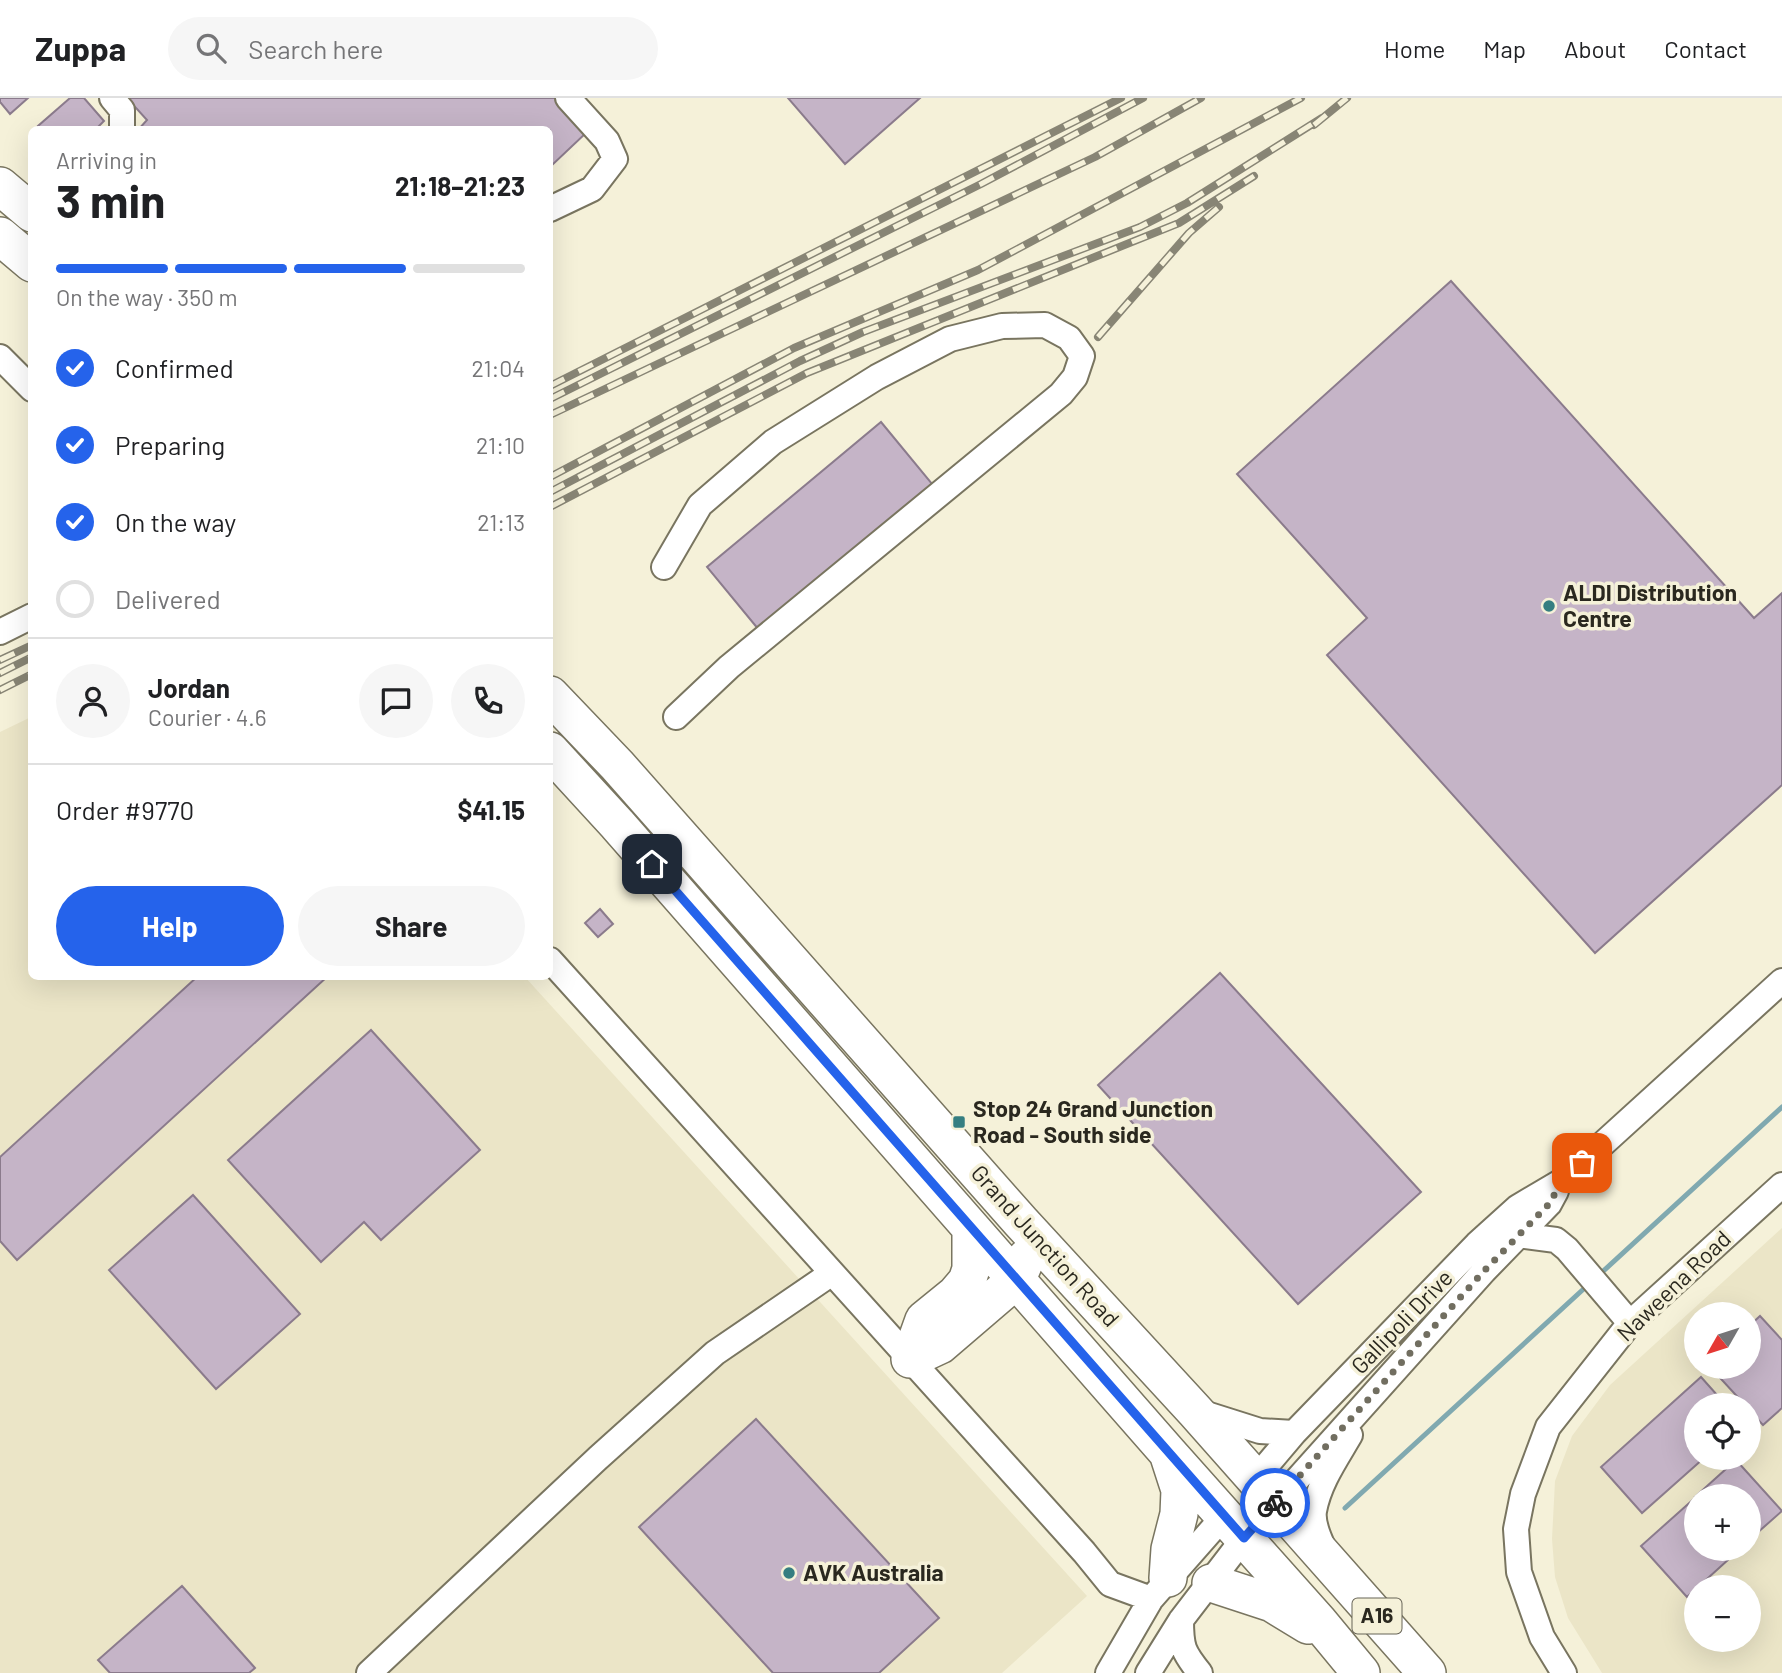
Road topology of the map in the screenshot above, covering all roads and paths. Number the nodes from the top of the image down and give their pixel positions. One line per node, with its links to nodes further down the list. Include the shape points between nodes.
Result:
1 (112, 98): 3 (street, via 122,110)
2 (568, 98): 5 (street, via 607,141 615,159 592,188)
3 (122, 126)
4 (0, 186): 6 (highway)
5 (553, 208)
6 (28, 210)
7 (0, 236): 8 (highway)
8 (28, 260)
9 (0, 357): 10 (street)
10 (28, 385)
11 (664, 567): 15 (street, via 700,505 773,442 877,377 950,340 1002,326 1045,325 1069,338 1082,356 1061,394 729,667)
12 (28, 618): 13 (street)
13 (0, 632)
14 (553, 698): 21 (highway, Grand Junction Road / A16)
15 (676, 717)
16 (553, 754): 22 (highway, Grand Junction Road / A16)
17 (553, 963): 24 (street)
18 (1782, 981): 19 (street, Gallipoli Drive)
19 (1562, 1181): 23 (street, Gallipoli Drive, via 1549,1204); 30 (street, Gallipoli Drive, via 1518,1207 1477,1244)
20 (1782, 1185): 26 (street, Naweena Road)
21 (1021, 1222): 25 (highway, via 1027,1256); 29 (highway, Grand Junction Road / A16)
22 (971, 1228): 25 (highway, Grand Junction Road / A16); 27 (highway, via 967,1281 924,1321)
23 (1518, 1235): 26 (street, via 1556,1240); 28 (street, Gallipoli Drive)
24 (832, 1273): 27 (street); 39 (street, via 715,1353)
25 (1017, 1279): 27 (highway, via 940,1345); 31 (highway, Grand Junction Road / A16)
26 (1630, 1324): 45 (street, Naweena Road, via 1548,1427 1523,1494 1516,1530 1519,1572 1542,1637)
27 (910, 1359): 36 (street, via 1110,1584)
28 (1377, 1389): 32 (street, Gallipoli Drive); 34 (street, via 1325,1478 1314,1513)
29 (1195, 1411): 30 (street, via 1260,1431); 32 (highway, Grand Junction Road / A16)
30 (1294, 1433): 32 (street, Gallipoli Drive)
31 (1168, 1454): 33 (highway, Grand Junction Road / A16); 36 (highway, via 1180,1490 1179,1514)
32 (1266, 1490): 33 (highway); 34 (highway, Grand Junction Road / A16)
33 (1234, 1527): 35 (street); 36 (street); 38 (highway, Grand Junction Road / A16)
34 (1327, 1558): 44 (highway, Grand Junction Road / A16)
35 (1211, 1583): 37 (street); 38 (highway, via 1272,1603)
36 (1159, 1588): 40 (street)
37 (1181, 1620): 41 (street); 42 (street, via 1181,1643)
38 (1336, 1642): 43 (highway, Grand Junction Road / A16)
39 (369, 1673)
40 (1108, 1673)
41 (1148, 1673)
42 (1200, 1673)
43 (1362, 1673)
44 (1427, 1673)
45 (1564, 1673)

